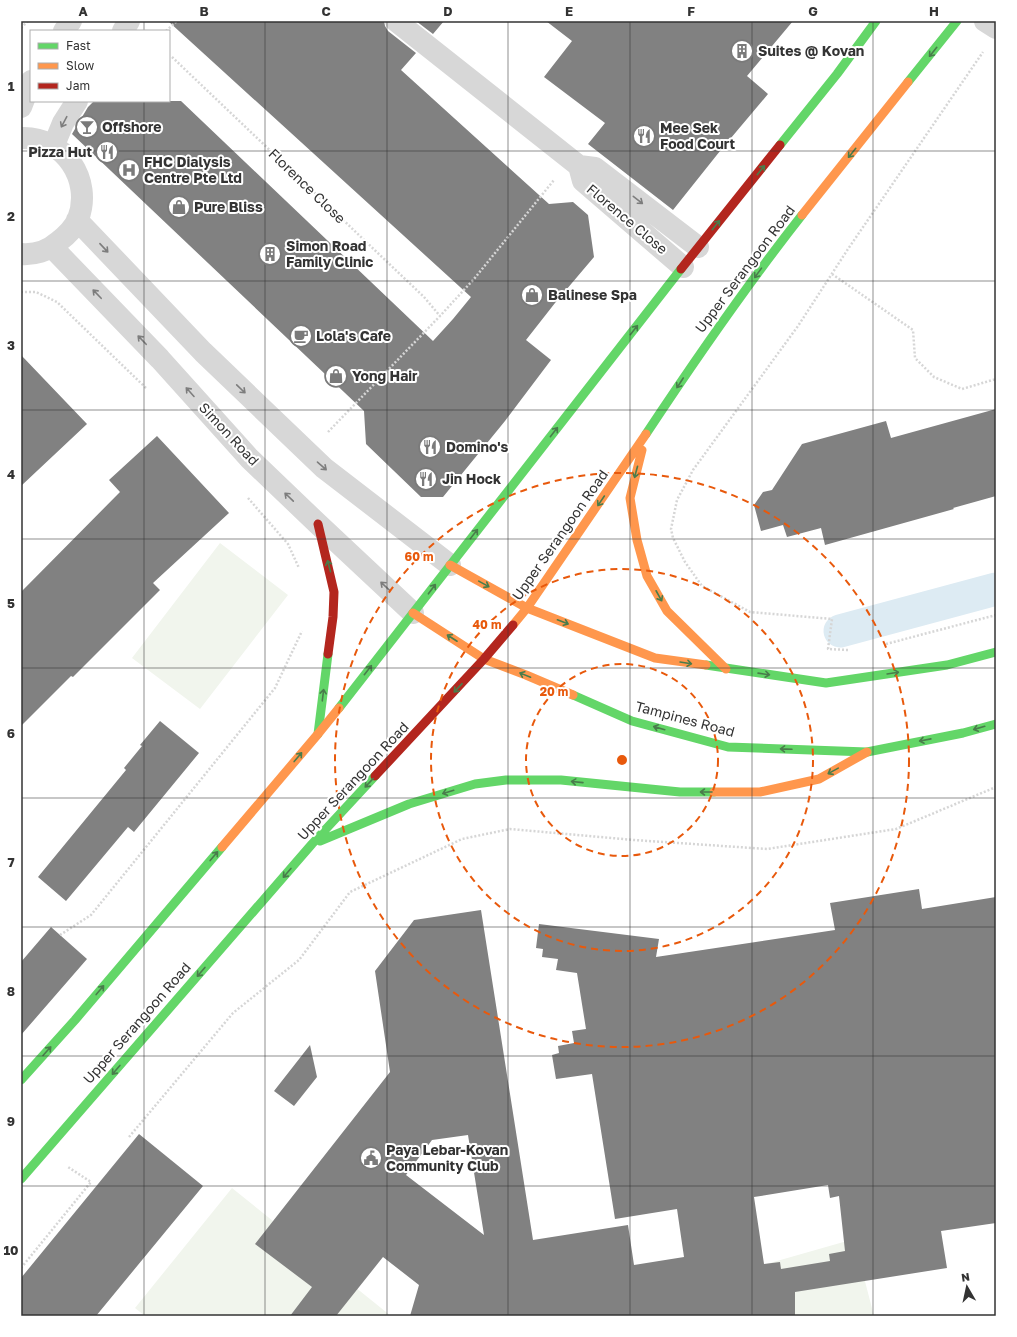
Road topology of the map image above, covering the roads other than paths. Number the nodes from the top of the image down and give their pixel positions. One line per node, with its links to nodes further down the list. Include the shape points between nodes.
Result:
1 (71, 21): 7 (street)
2 (129, 21): 8 (street)
3 (396, 21): 17 (street, Florence Close)
4 (876, 21): 20 (main road, one-way to 4, via 837,74)
5 (957, 21): 23 (main road, Upper Serangoon Road, one-way to 23, via 781,242 701,351)
6 (985, 21): 9 (street)
7 (65, 30)
8 (124, 30)
9 (992, 37)
10 (30, 79): 12 (street)
11 (30, 84): 14 (street)
12 (21, 86)
13 (76, 102): 16 (street, one-way to 16, via 63,123)
14 (21, 107)
15 (21, 138): 16 (street)
16 (54, 145): 18 (street, via 73,165 81,182 82,201)
17 (575, 162): 20 (street, Florence Close, one-way to 20, via 595,168); 22 (street, Florence Close, via 583,182)
18 (77, 220): 19 (street, via 67,235); 25 (street, one-way to 25, via 203,352 319,463)
19 (52, 247): 21 (street, via 38,253); 24 (street, Simon Road, one-way to 19, via 249,458 160,359)
20 (698, 247): 22 (main road)
21 (21, 254)
22 (683, 267): 25 (main road, one-way to 22)
23 (646, 434): 26 (main road, Upper Serangoon Road, one-way to 26); 30 (main road, one-way to 30, via 630,498 636,540 647,576 666,611)
24 (318, 524): 27 (street, Simon Road, one-way to 24); 32 (main road, one-way to 24, via 334,592)
25 (450, 565): 26 (main road, one-way to 26); 27 (main road, one-way to 25)
26 (527, 608): 29 (main road, Upper Serangoon Road); 30 (main road, one-way to 30, via 655,658)
27 (414, 613): 29 (main road, Tampines Road, one-way to 27); 32 (main road, one-way to 27)
28 (996, 652): 30 (main road, one-way to 28, via 826,683 947,665)
29 (484, 659): 33 (main road, Tampines Road, one-way to 29, via 728,747 632,720); 34 (main road, Upper Serangoon Road, one-way to 34)
30 (726, 669)
31 (996, 724): 33 (main road, Tampines Road, one-way to 33)
32 (318, 734): 35 (main road, one-way to 32)
33 (867, 752): 34 (main road, one-way to 34, via 819,779 760,792 680,792 561,780 506,780 474,784 409,804)
34 (312, 844): 36 (main road, Upper Serangoon Road, one-way to 36)
35 (21, 1080)
36 (21, 1179)

